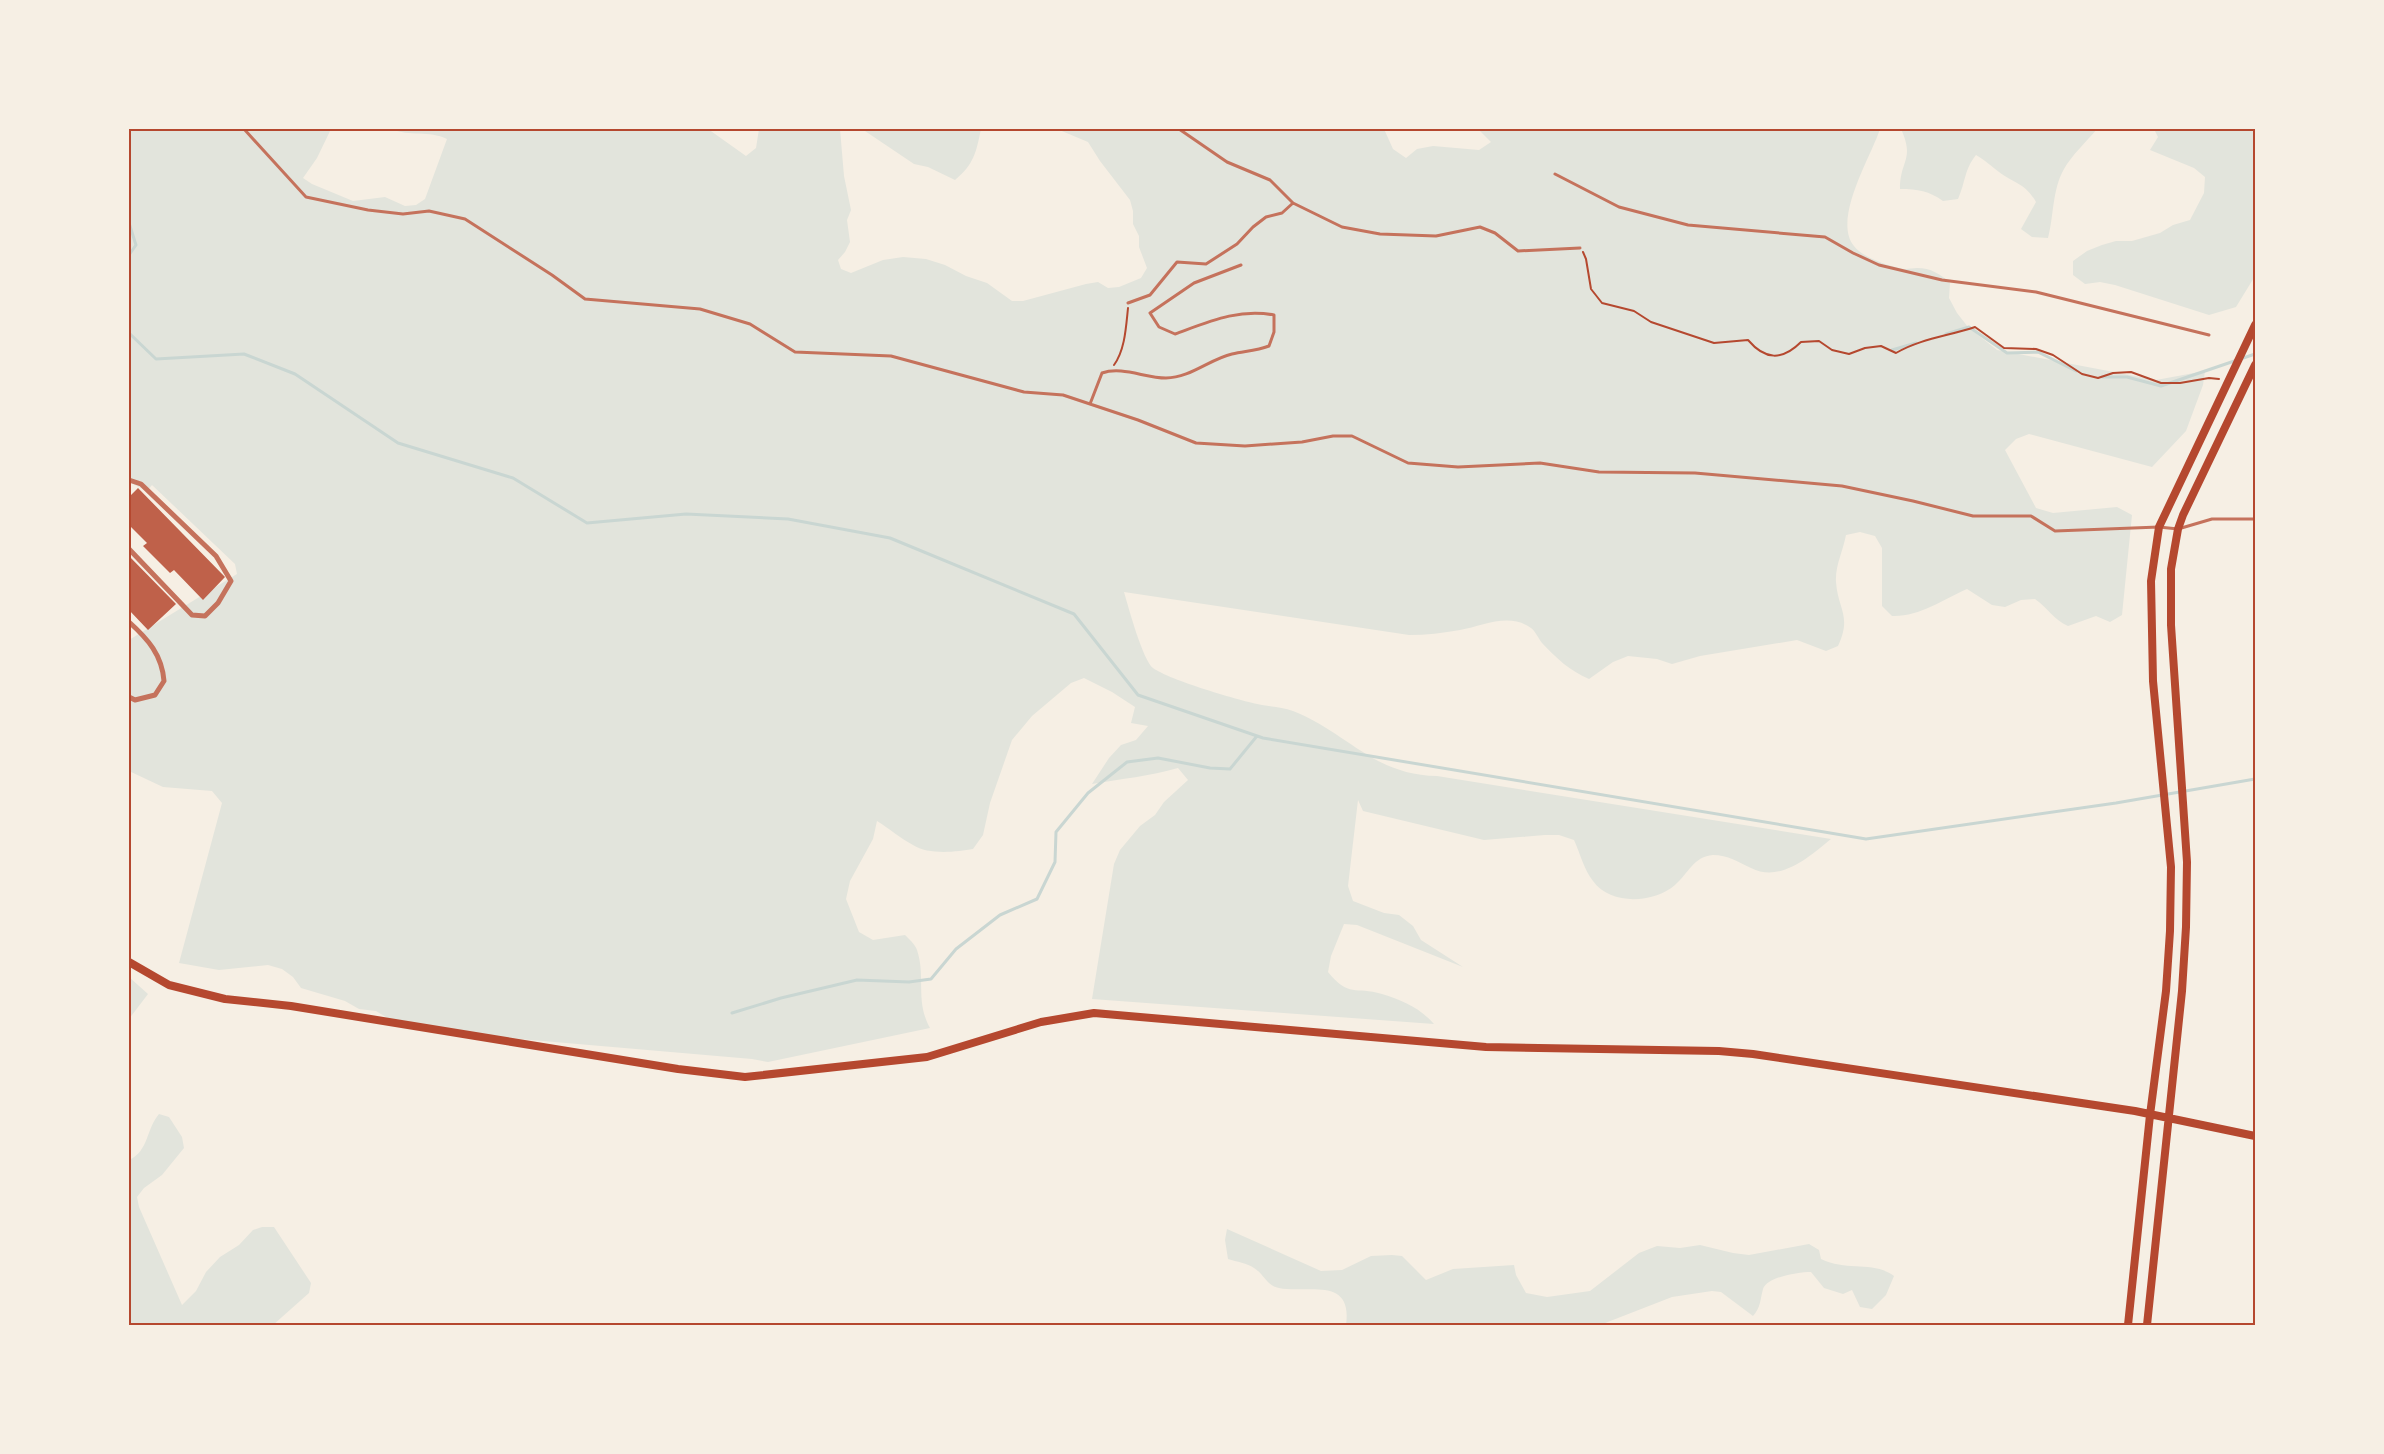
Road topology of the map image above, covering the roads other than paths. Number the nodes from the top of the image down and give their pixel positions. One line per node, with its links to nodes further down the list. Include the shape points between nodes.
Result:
1 (244, 129): 11 (lane, via 306,197 368,210 403,214 429,211 465,219 585,299 700,309 750,324 795,352 891,356 1024,392 1063,395)
2 (1179, 129): 4 (lane, via 1227,162 1270,180)
3 (1555, 174): 9 (lane, via 1618,207 1688,225 1825,237 1889,267 1942,280 2036,292)
4 (1293, 203): 5 (lane, via 1342,227 1380,234 1436,236 1480,227 1518,251); 7 (lane, via 1282,213 1266,217 1237,244 1206,264 1177,262 1150,296)
5 (1580, 248)
6 (1241, 265): 11 (lane, via 1194,283 1150,314 1159,327 1175,334 1236,313 1274,315 1269,346 1231,354 1166,378 1110,370 1102,373)
7 (1128, 303)
8 (2255, 325): 14 (main road, via 2224,381)
9 (2209, 335)
10 (2255, 365): 15 (main road)
11 (1090, 404): 14 (lane, via 1196,444 1245,446 1352,436 1408,463 1458,467 1540,463 1599,472 1695,473 1842,486 1973,516 2031,516 2055,531)
12 (129, 480): 16 (street, via 141,484 216,556 231,581 218,603 205,615 192,615)
13 (2255, 519): 15 (lane, via 2211,519)
14 (2159, 526): 15 (lane); 20 (main road, via 2151,581 2151,628 2171,867 2166,992)
15 (2178, 529): 21 (main road, via 2171,568 2171,625 2187,862 2182,992)
16 (129, 549)
17 (129, 622): 18 (street, via 152,645 163,666 164,681 155,694 135,700)
18 (129, 697)
19 (129, 962): 20 (main road, via 168,985 225,999 745,1077 927,1057 1041,1022 1094,1013 1486,1047 1753,1054)
20 (2150, 1115): 21 (main road); 23 (main road)
21 (2169, 1119): 22 (main road); 24 (main road)
22 (2255, 1136)
23 (2128, 1325)
24 (2146, 1325)

